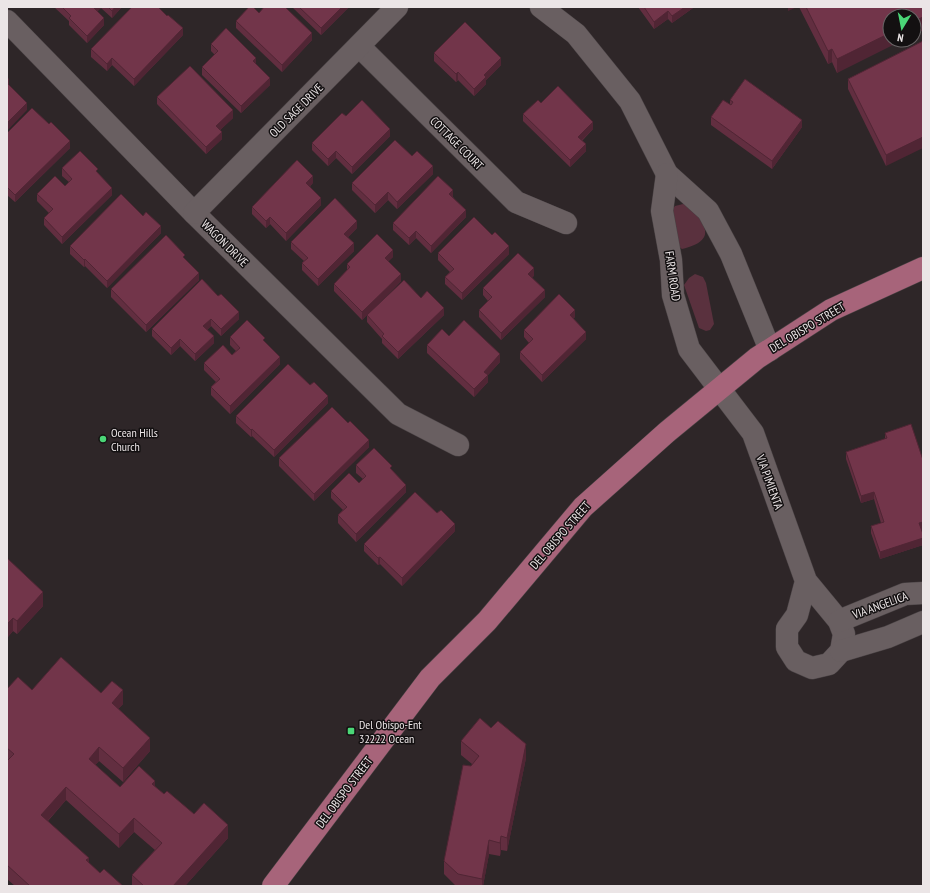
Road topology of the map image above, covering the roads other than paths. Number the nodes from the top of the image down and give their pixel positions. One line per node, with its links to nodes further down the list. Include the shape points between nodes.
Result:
1 (397, 7): 4 (street, OLD SAGE DRIVE)
2 (540, 7): 5 (street, via 576,34 630,101)
3 (7, 21): 6 (street, WAGON DRIVE)
4 (359, 46): 6 (street, OLD SAGE DRIVE); 7 (street, COTTAGE COURT, via 516,202)
5 (667, 174): 9 (street, via 708,210 731,254); 10 (street, FARM ROAD, via 662,211 674,295 690,349)
6 (194, 213): 11 (street, WAGON DRIVE, via 398,414)
7 (566, 223)
8 (923, 268): 9 (main road, DEL OBISPO STREET, via 831,310)
9 (770, 350): 10 (main road, DEL OBISPO STREET)
10 (719, 391): 12 (street, VIA PIMIENTA, via 753,432); 17 (main road, DEL OBISPO STREET, via 667,432 583,507 487,620 430,678)
11 (458, 445)
12 (806, 581): 14 (street, VIA PIMIENTA); 16 (street, via 797,615 787,629 787,647 796,661 812,668 829,664)
13 (923, 593): 14 (street, VIA ANGELICA, via 906,594)
14 (839, 621): 16 (street, VIA PIMIENTA, via 844,634)
15 (923, 622): 16 (street, via 888,637)
16 (841, 651)
17 (273, 886)

